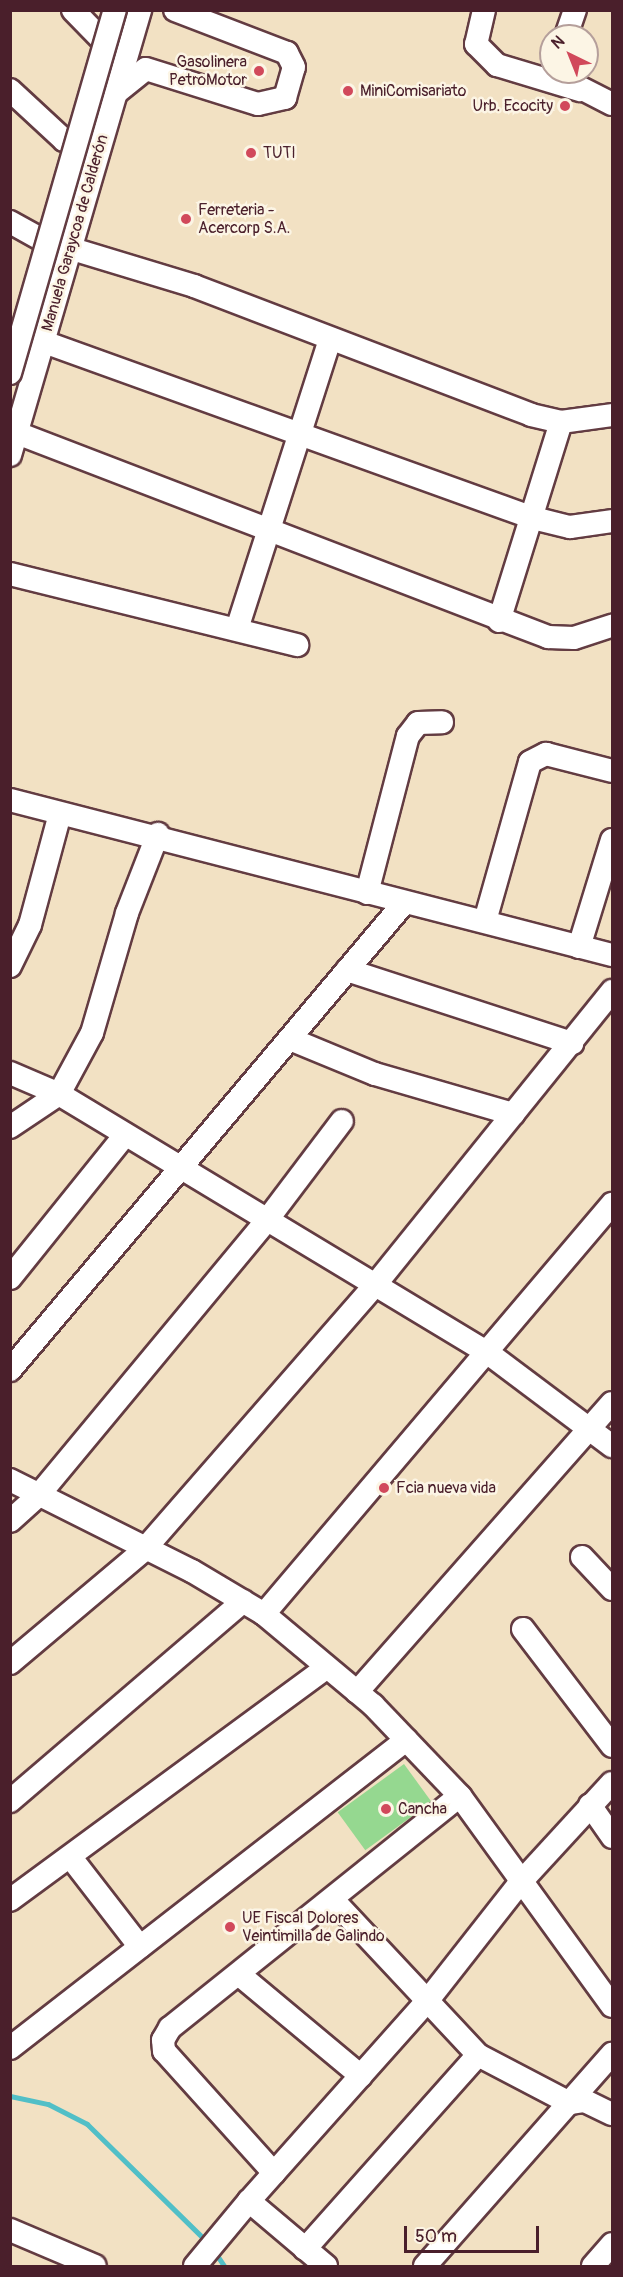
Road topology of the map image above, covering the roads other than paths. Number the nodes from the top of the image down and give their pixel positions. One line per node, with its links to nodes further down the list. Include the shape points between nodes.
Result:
1 (73, 10): 6 (street)
2 (115, 10): 6 (street, Manuela Garaycoa de Calderón, bridge)
3 (140, 10): 10 (street, Manuela Garaycoa de Calderón)
4 (175, 10): 10 (street, via 287,53 294,67 285,98 258,104 146,69)
5 (484, 10): 9 (street, via 476,44 497,65)
6 (107, 45): 12 (street, Manuela Garaycoa de Calderón, bridge)
7 (573, 84): 9 (street)
8 (10, 90): 12 (street, via 45,124)
9 (580, 90): 11 (street)
10 (116, 94): 13 (street, Manuela Garaycoa de Calderón)
11 (612, 104)
12 (76, 144): 13 (street); 15 (street, Manuela Garaycoa de Calderón, bridge)
13 (99, 146): 16 (street, Manuela Garaycoa de Calderón)
14 (10, 222): 15 (street)
15 (46, 242): 19 (street, Manuela Garaycoa de Calderón, bridge)
16 (69, 248): 17 (street, via 194,286); 18 (street, Manuela Garaycoa de Calderón)
17 (330, 339): 21 (street); 23 (street)
18 (44, 342): 22 (street, Manuela Garaycoa de Calderón); 23 (street)
19 (12, 363)
20 (612, 415): 21 (street)
21 (561, 422): 25 (street)
22 (17, 433): 24 (street, Manuela Garaycoa de Calderón); 27 (street)
23 (302, 438): 25 (street); 27 (street)
24 (10, 455)
25 (533, 518): 26 (street, via 570,527); 29 (street)
26 (612, 521)
27 (268, 530): 29 (street); 31 (street)
28 (10, 574): 31 (street)
29 (499, 621): 30 (street, via 548,637 574,638)
30 (612, 626)
31 (237, 629): 32 (street)
32 (297, 645)
33 (442, 722): 39 (street, via 418,723 408,736)
34 (612, 771): 41 (street, via 546,754 530,762)
35 (10, 800): 36 (street)
36 (60, 814): 37 (street); 44 (street, via 30,925)
37 (147, 833): 39 (street); 50 (street, via 92,1034)
38 (612, 840): 42 (street)
39 (367, 893): 40 (street)
40 (404, 903): 41 (street); 45 (street)
41 (485, 921): 42 (street)
42 (579, 947): 43 (street)
43 (612, 955)
44 (10, 966)
45 (347, 970): 47 (street); 48 (street)
46 (612, 991): 48 (street)
47 (290, 1039): 51 (street, via 375,1074); 55 (street)
48 (572, 1044): 51 (street)
49 (10, 1073): 50 (street)
50 (49, 1092): 53 (street); 54 (street)
51 (513, 1114): 59 (street)
52 (342, 1121): 57 (street)
53 (10, 1127)
54 (125, 1135): 55 (street); 58 (street)
55 (180, 1168): 57 (street); 61 (street)
56 (612, 1204): 60 (street)
57 (267, 1220): 59 (street); 66 (street)
58 (10, 1278)
59 (375, 1285): 60 (street); 68 (street)
60 (488, 1353): 63 (street); 72 (street)
61 (10, 1370)
62 (612, 1403): 63 (street)
63 (590, 1427): 64 (street); 76 (street)
64 (612, 1446)
65 (10, 1480): 66 (street)
66 (38, 1496): 67 (street); 68 (street)
67 (10, 1521)
68 (144, 1551): 71 (street); 74 (street)
69 (582, 1557): 70 (street)
70 (612, 1589)
71 (243, 1601): 72 (street); 81 (street)
72 (264, 1614): 75 (street)
73 (523, 1629): 78 (street)
74 (10, 1663)
75 (327, 1668): 76 (street); 84 (street)
76 (357, 1692): 77 (street)
77 (406, 1740): 80 (street); 88 (street)
78 (612, 1746)
79 (612, 1783): 82 (street)
80 (460, 1796): 85 (street); 87 (street)
81 (10, 1801)
82 (590, 1805): 83 (street); 85 (street)
83 (612, 1837)
84 (72, 1859): 86 (street); 88 (street)
85 (519, 1884): 90 (street); 91 (street)
86 (10, 1900)
87 (334, 1901): 89 (street); 90 (street)
88 (140, 1947): 92 (street)
89 (241, 1976): 95 (street); 98 (street, via 170,2028 164,2051)
90 (428, 2000): 94 (street); 95 (street)
91 (612, 2006)
92 (10, 2048)
93 (612, 2054): 96 (street)
94 (478, 2055): 96 (street); 102 (street)
95 (361, 2076): 98 (street)
96 (570, 2103): 97 (street, via 585,2101); 106 (street)
97 (612, 2115)
98 (274, 2173): 99 (street)
99 (249, 2201): 102 (street); 104 (street)
100 (10, 2229): 103 (street)
101 (612, 2244): 107 (street)
102 (305, 2249): 105 (street)
103 (94, 2266)
104 (195, 2266)
105 (326, 2266)
106 (425, 2266)
107 (593, 2266)

